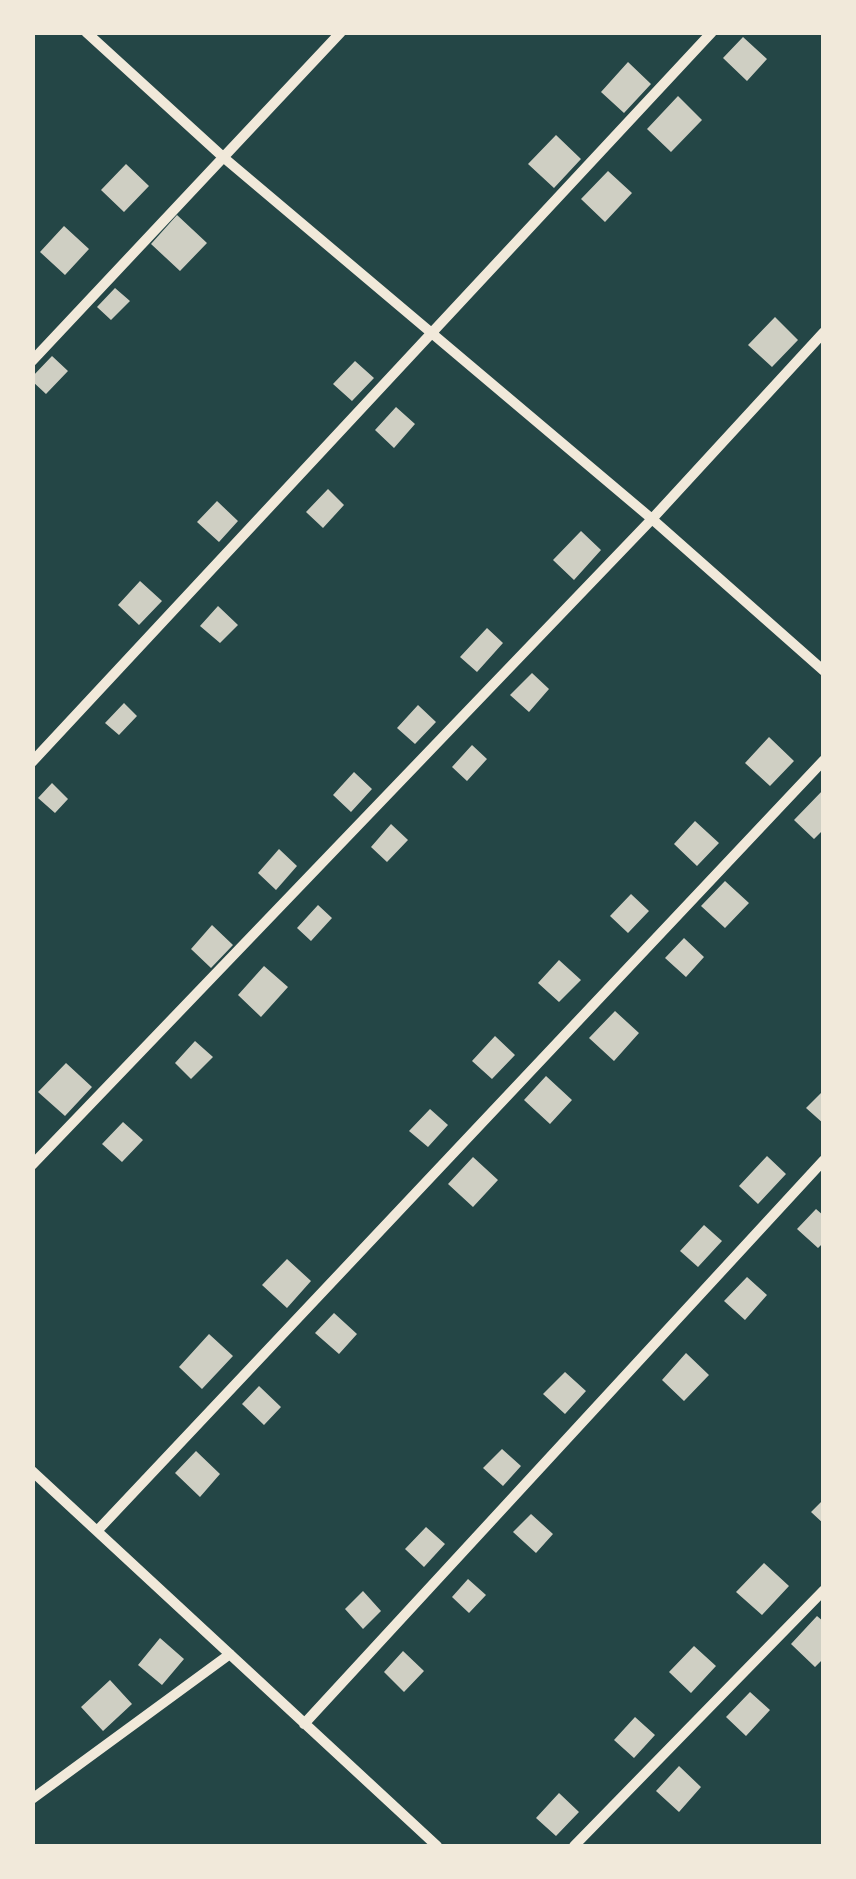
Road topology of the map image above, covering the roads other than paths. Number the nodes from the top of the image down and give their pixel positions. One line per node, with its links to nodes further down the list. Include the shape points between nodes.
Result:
1 (86, 32): 4 (street)
2 (340, 32): 4 (street)
3 (712, 32): 6 (street)
4 (224, 157): 6 (street); 7 (street)
5 (824, 332): 8 (street)
6 (431, 333): 8 (street); 11 (street)
7 (32, 360)
8 (652, 519): 9 (street); 13 (street)
9 (824, 671)
10 (824, 760): 15 (street)
11 (32, 762)
12 (824, 1160): 18 (street)
13 (32, 1165)
14 (32, 1471): 15 (street)
15 (97, 1531): 17 (street)
16 (824, 1590): 21 (street)
17 (230, 1654): 18 (street); 19 (street)
18 (304, 1724): 20 (street)
19 (32, 1799)
20 (437, 1846)
21 (574, 1846)

